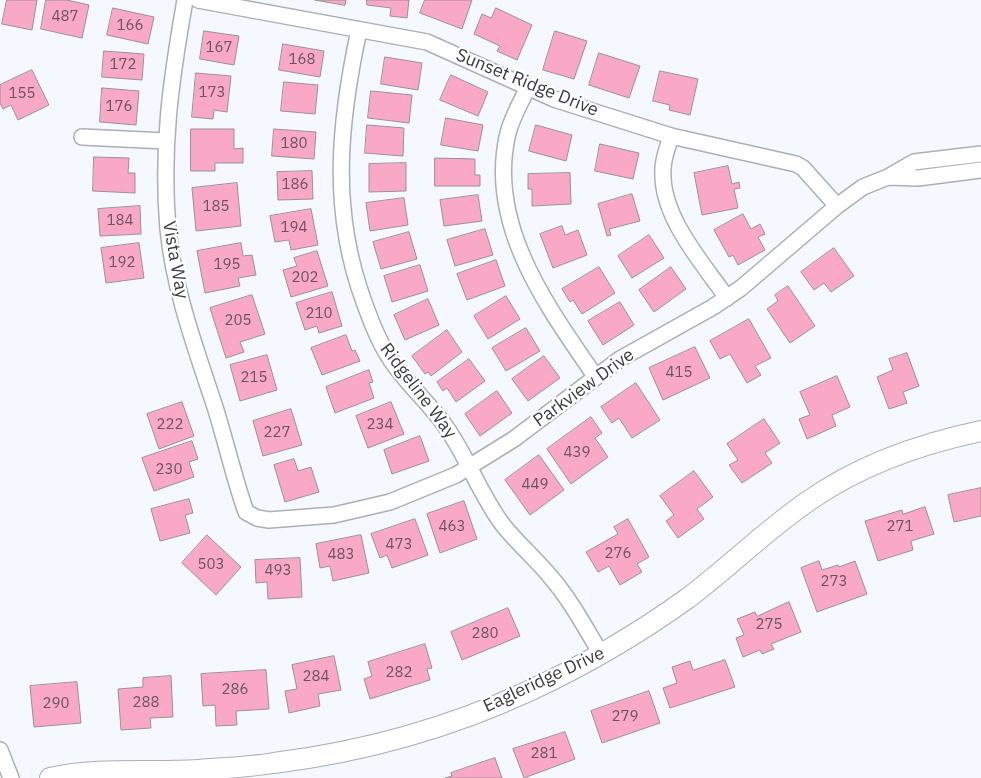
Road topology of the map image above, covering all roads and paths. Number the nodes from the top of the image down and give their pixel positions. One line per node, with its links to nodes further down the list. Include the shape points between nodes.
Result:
1 (185, 0): 7 (street, Vista Way, via 170,88)
2 (198, 0): 3 (street, Sunset Ridge Drive)
3 (359, 30): 4 (street, Sunset Ridge Drive, via 427,42); 15 (street, Ridgeline Way, via 344,109 340,161 344,219 358,288 388,356 438,415)
4 (528, 88): 5 (street, Sunset Ridge Drive); 13 (street, via 508,133 503,182 506,202 519,247 540,292)
5 (672, 136): 11 (street, Sunset Ridge Drive, via 796,164); 12 (street, via 662,175 668,208 678,228)
6 (82, 137): 7 (street)
7 (166, 141): 16 (street, Vista Way, via 168,231 176,275)
8 (981, 154): 10 (street, Parkview Drive, via 914,162)
9 (981, 170): 10 (street, Parkview Drive, via 918,178)
10 (888, 177): 11 (street, Parkview Drive, via 863,187)
11 (837, 206): 12 (street, Parkview Drive)
12 (727, 298): 13 (street, Parkview Drive)
13 (596, 376): 15 (street, Parkview Drive, via 514,439)
14 (981, 431): 17 (main road, Eagleridge Drive, via 909,450 826,489 778,523 689,597)
15 (470, 468): 16 (street, Parkview Drive, via 407,496 352,512 281,520 257,518); 17 (street, Ridgeline Way, via 502,523 562,591)
16 (246, 512)
17 (601, 654): 20 (main road, Eagleridge Drive, via 489,708 369,746 273,764 193,770 92,771)
18 (0, 750): 19 (street)
19 (10, 778)
20 (50, 778)

